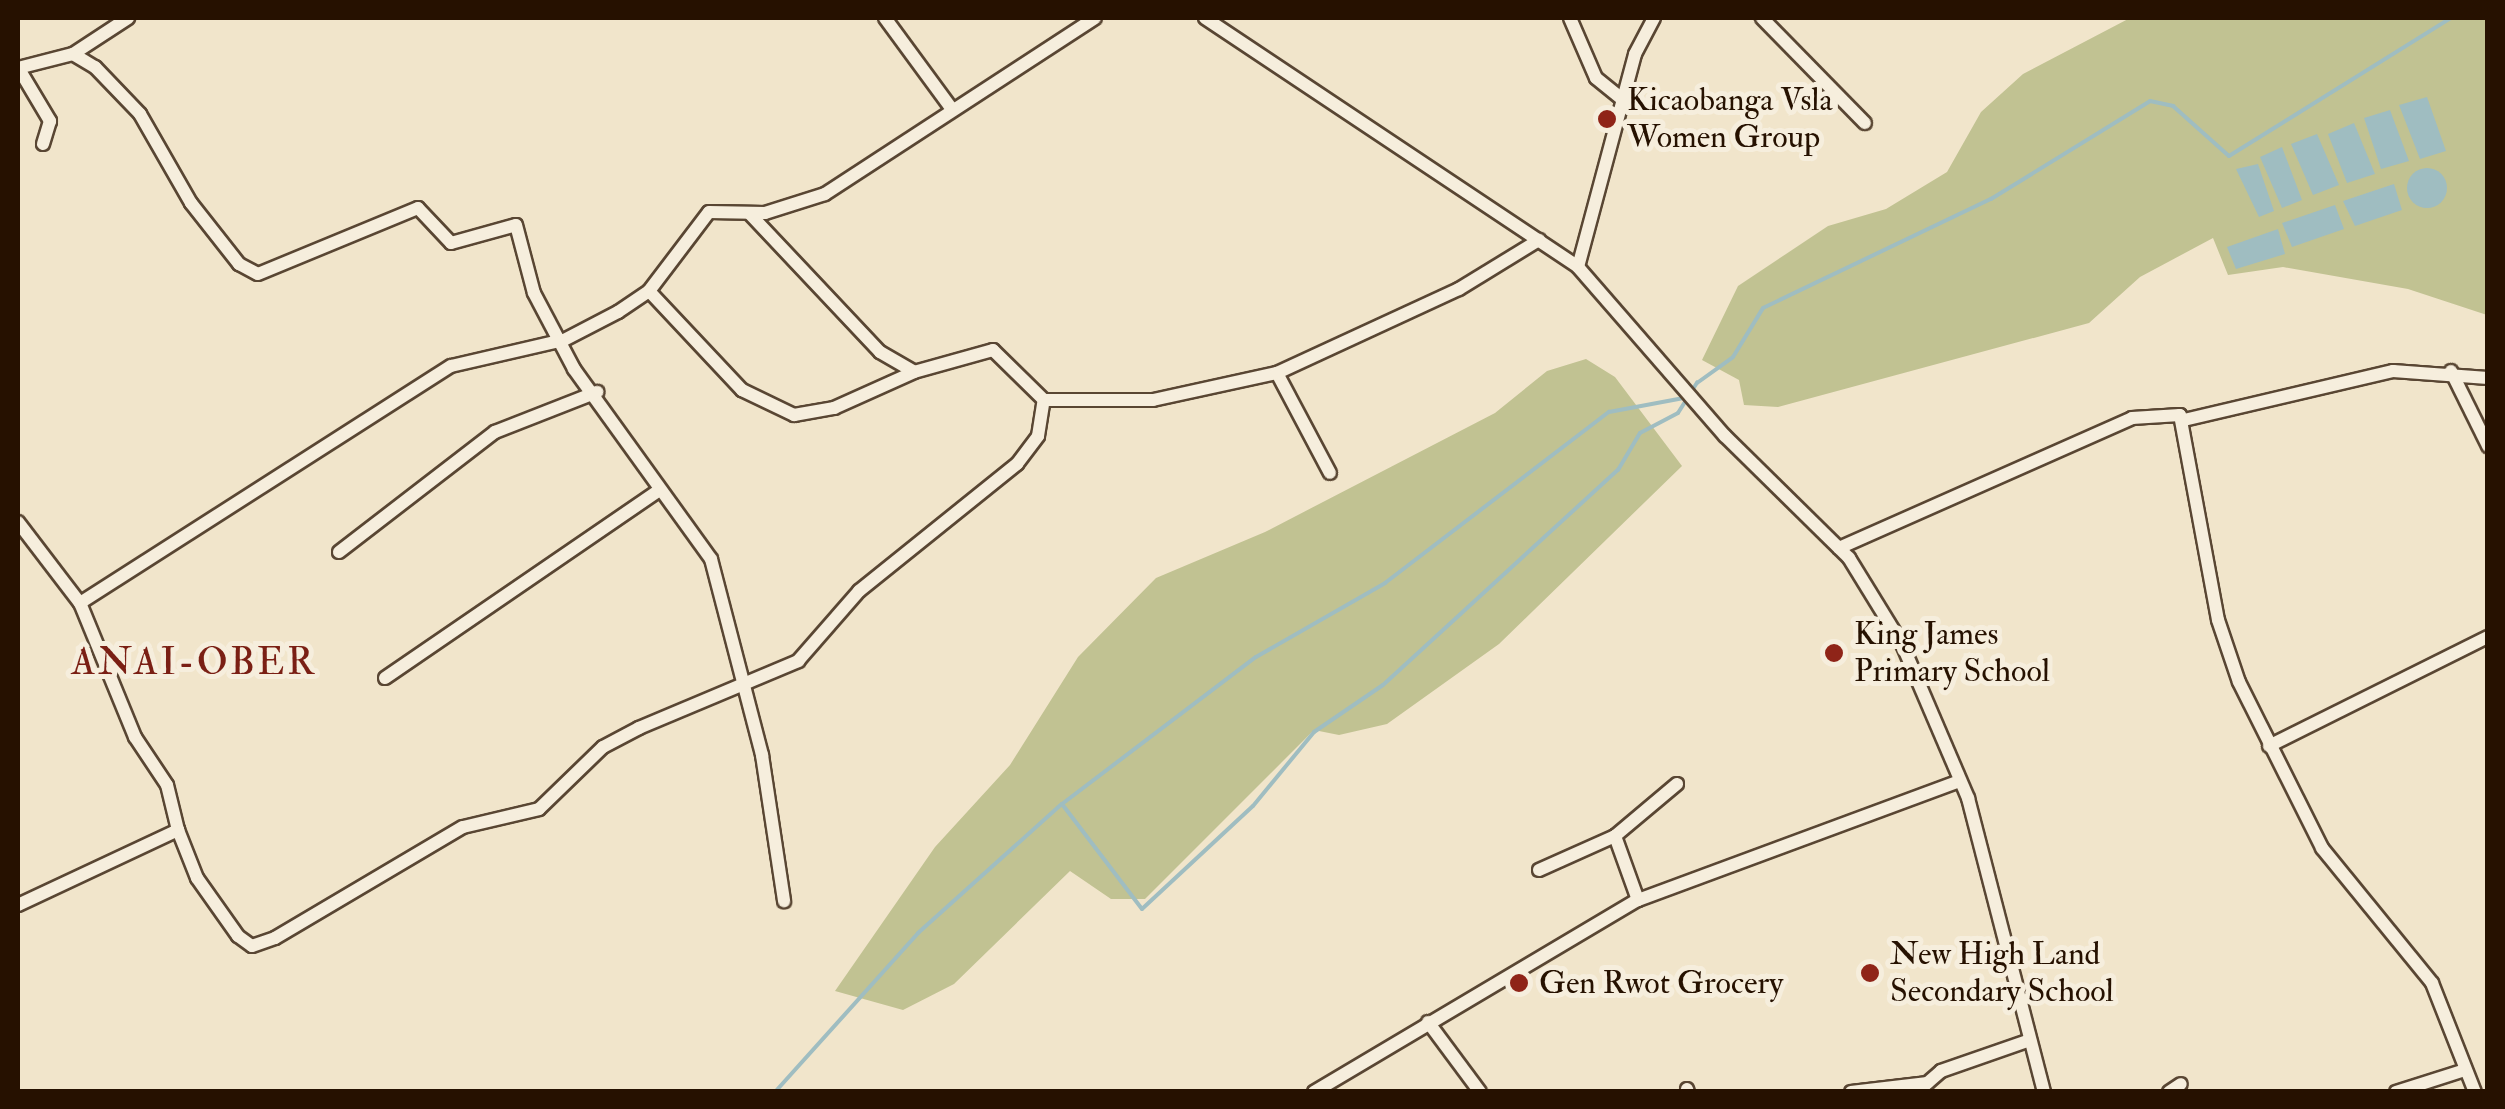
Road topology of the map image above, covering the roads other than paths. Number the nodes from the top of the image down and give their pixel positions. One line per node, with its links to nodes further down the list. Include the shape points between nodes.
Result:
1 (128, 18): 8 (street)
2 (886, 18): 11 (street)
3 (1095, 18): 11 (street)
4 (1205, 18): 15 (street)
5 (1570, 18): 10 (street, via 1596,78)
6 (1654, 18): 10 (street)
7 (1762, 18): 12 (street)
8 (73, 54): 9 (street); 18 (street, via 140,114 191,204 248,270 278,271 418,208 451,243 516,225 534,293)
9 (18, 68): 13 (street, via 50,120)
10 (1623, 100): 16 (street)
11 (951, 108): 14 (street, via 825,194)
12 (1865, 123)
13 (43, 144)
14 (749, 213): 17 (street, via 698,220); 20 (street, via 874,346)
15 (1539, 240): 16 (street); 21 (street, via 1458,288)
16 (1578, 267): 30 (street)
17 (649, 292): 18 (street); 20 (street, via 742,390 794,415 834,408)
18 (564, 340): 23 (street, via 574,370); 32 (street, via 450,366)
19 (2451, 371): 22 (street); 25 (street, via 2393,371); 26 (street)
20 (914, 372): 24 (street, via 993,350)
21 (1277, 372): 24 (street, via 1153,400); 27 (street)
22 (2488, 378)
23 (597, 392): 28 (street); 31 (street, via 495,432)
24 (1044, 400): 35 (street, via 1038,436 1005,476 859,592 798,660)
25 (2184, 420): 30 (street, via 2164,409 2132,418); 36 (street, via 2220,628)
26 (2488, 446)
27 (1330, 473)
28 (657, 492): 34 (street); 35 (street, via 711,559)
29 (18, 522): 32 (street)
30 (1840, 548): 37 (street, via 1883,606)
31 (339, 552)
32 (80, 603): 39 (street, via 134,736 167,786)
33 (2488, 638): 36 (street)
34 (385, 678)
35 (744, 684): 39 (street, via 603,747 527,815 463,827 262,944 252,946 215,908); 43 (street)
36 (2269, 746): 47 (street, via 2322,848 2432,983)
37 (1960, 781): 42 (street); 46 (street)
38 (1677, 784): 40 (street)
39 (178, 830): 44 (street)
40 (1616, 836): 41 (street); 42 (street)
41 (1539, 870)
42 (1638, 900): 45 (street)
43 (784, 901)
44 (18, 905)
45 (1428, 1022): 49 (street); 50 (street)
46 (2030, 1040): 48 (street); 52 (street)
47 (2465, 1070): 53 (street); 54 (street)
48 (1922, 1088): 51 (street)
49 (1314, 1092)
50 (1480, 1092)
51 (1852, 1092)
52 (2044, 1092)
53 (2396, 1092)
54 (2475, 1092)

